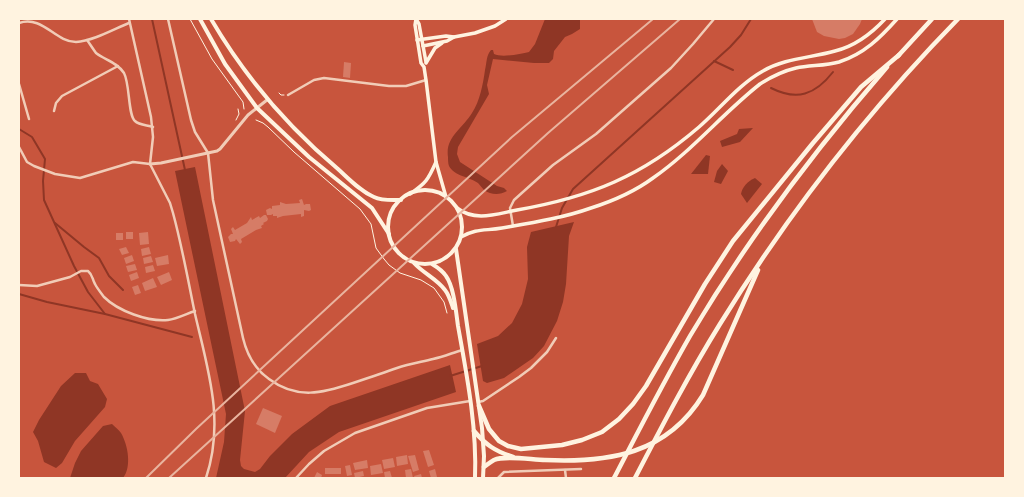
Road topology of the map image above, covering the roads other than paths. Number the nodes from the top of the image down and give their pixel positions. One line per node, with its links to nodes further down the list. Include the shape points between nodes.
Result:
1 (129, 19): 13 (street)
2 (168, 19): 34 (street, via 191,120)
3 (200, 19): 29 (main road, via 225,64)
4 (211, 19): 28 (main road, via 234,56)
5 (416, 19): 15 (main road); 17 (main road)
6 (506, 19): 14 (main road, via 475,33)
7 (714, 19): 41 (street, via 671,68 596,134 553,165 514,200)
8 (885, 19): 41 (main road, via 870,34 848,47 782,62 762,71 677,145 623,178 578,196)
9 (897, 19): 42 (main road, via 876,42 858,54 837,62 786,71 768,78 662,172 632,191 575,213)
10 (932, 19): 21 (highway)
11 (958, 19): 46 (highway, via 906,74 854,136 813,187)
12 (19, 23): 16 (street, via 27,20 34,22 63,39 75,42)
13 (130, 23): 16 (street); 32 (street)
14 (454, 37): 15 (main road); 18 (main road)
15 (422, 39): 17 (main road); 20 (main road)
16 (87, 40): 23 (street, via 96,52)
17 (417, 40): 19 (main road)
18 (444, 42): 20 (main road); 22 (main road, via 435,48)
19 (418, 46): 20 (main road); 24 (main road)
20 (424, 46): 22 (main road)
21 (898, 55): 55 (highway, via 861,87 733,241 646,386 619,419 602,432 582,440 562,445 521,449 508,446 499,440 489,429); 68 (highway, via 833,132 765,221 706,310)
22 (426, 62): 24 (main road)
23 (118, 66): 30 (street, via 62,96); 32 (street, via 124,73 128,86 132,118)
24 (424, 67): 25 (main road)
25 (426, 80): 27 (street, via 406,86 389,86 324,78 314,80); 35 (main road)
26 (19, 84): 31 (street)
27 (287, 95)
28 (267, 100): 29 (street); 39 (main road, via 311,146 360,188 375,198)
29 (257, 108): 34 (street, via 220,149); 43 (main road, via 309,157 372,208)
30 (54, 111)
31 (29, 119)
32 (153, 127): 36 (street)
33 (19, 147): 36 (street, via 27,162 34,166 47,172 80,178 133,162)
34 (208, 153): 36 (street); 53 (street, via 213,200 245,344 254,364 268,378 293,391 323,392 402,366)
35 (436, 162): 37 (main road, via 424,184); 38 (main road)
36 (150, 164): 50 (street, via 170,203)
37 (410, 194): 38 (main road, via 428,190); 39 (main road)
38 (446, 197): 40 (main road)
39 (401, 200): 43 (main road, via 391,214)
40 (457, 208): 41 (main road, via 466,214 476,216); 44 (main road, via 462,221)
41 (510, 211): 42 (street)
42 (513, 226): 44 (main road, via 475,230)
43 (389, 234): 47 (main road, via 394,248 400,255)
44 (461, 237): 45 (main road)
45 (456, 249): 48 (main road, via 446,258); 55 (main road)
46 (768, 250): 58 (highway, via 703,395 688,416 670,433 642,449 595,460); 69 (highway, via 719,325)
47 (414, 263): 48 (main road); 51 (main road, via 446,291)
48 (431, 264): 51 (main road, via 446,276)
49 (19, 285): 50 (street, via 37,286 85,270 90,272 104,297 128,312 167,320)
50 (195, 311): 62 (street, via 215,415 213,452)
51 (456, 317): 53 (main road)
52 (556, 338): 55 (street, via 547,352 519,377)
53 (463, 352): 54 (main road)
54 (470, 401): 56 (main road); 63 (street, via 427,408 355,433 324,451)
55 (479, 404): 57 (main road)
56 (474, 431): 57 (highway); 64 (main road)
57 (483, 441): 58 (highway, via 498,452); 59 (main road)
58 (516, 458): 59 (highway, via 498,459)
59 (484, 467): 65 (main road)
60 (580, 469): 61 (street)
61 (565, 470): 66 (street, via 504,472); 67 (street)
62 (206, 478)
63 (296, 478)
64 (475, 478)
65 (483, 478)
66 (498, 478)
67 (566, 478)
68 (614, 478)
69 (636, 478)

